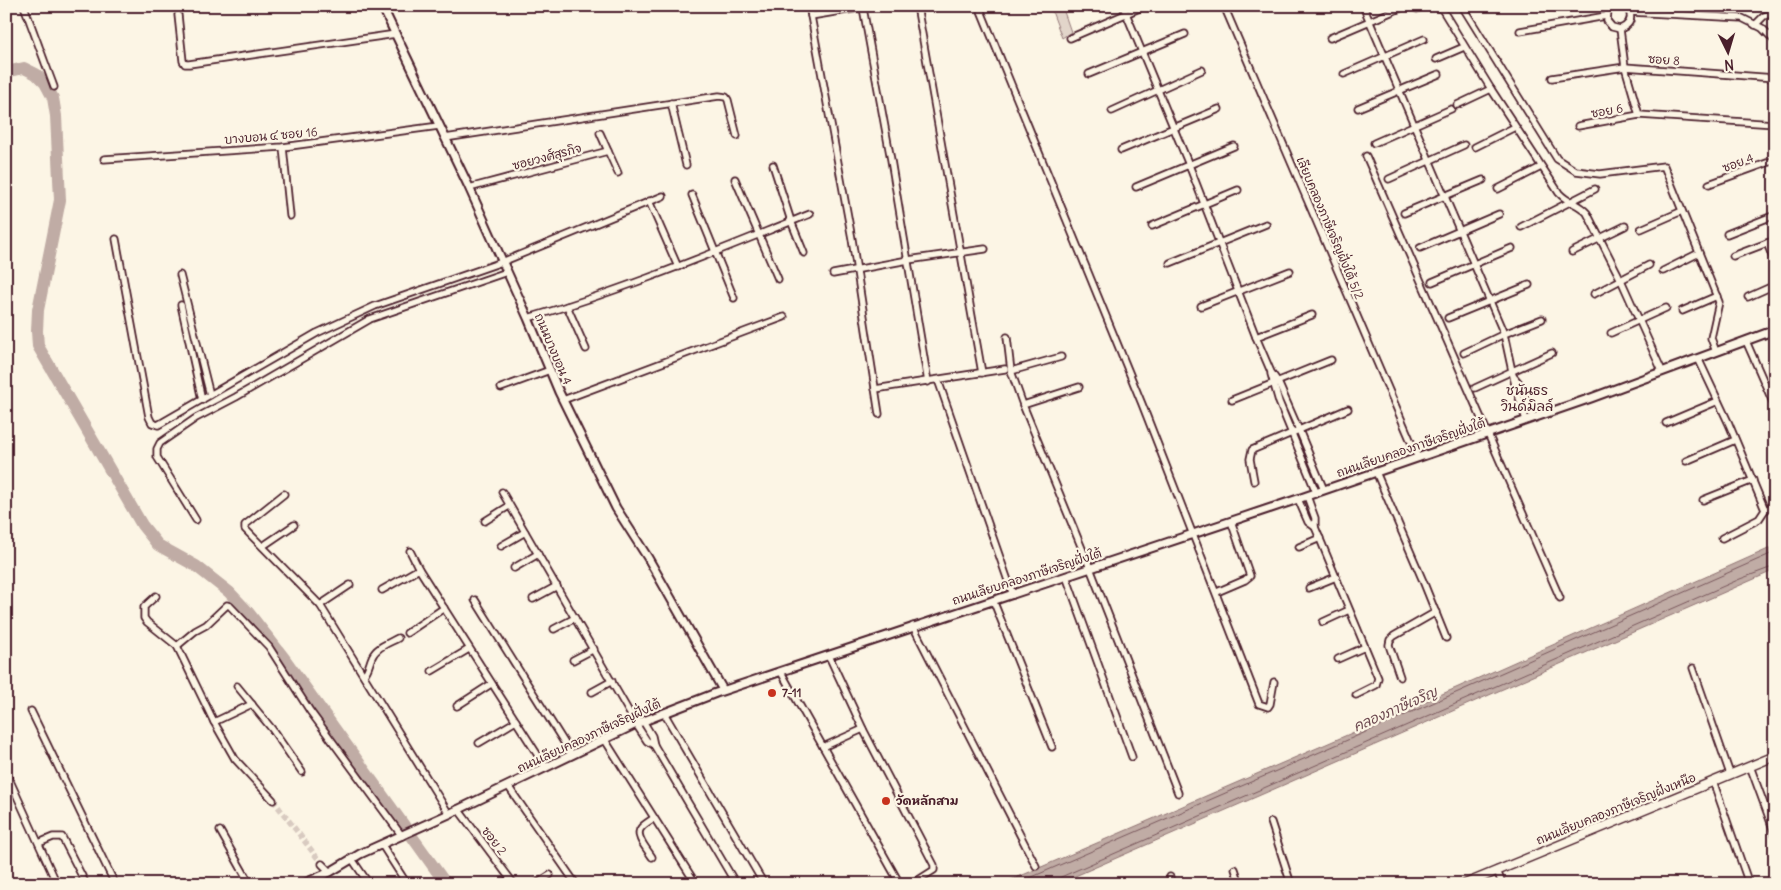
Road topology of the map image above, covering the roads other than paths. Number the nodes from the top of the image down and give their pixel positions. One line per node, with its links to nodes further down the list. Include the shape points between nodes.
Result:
1 (24, 6): 44 (street)
2 (382, 6): 27 (street, ถนนบางบอน 4)
3 (809, 6): 21 (street)
4 (871, 6): 16 (street)
5 (917, 6): 122 (street)
6 (979, 6): 219 (street)
7 (1123, 6): 19 (street)
8 (1144, 6): 19 (street)
9 (1224, 6): 199 (street, เลียบคลองภาษีเจริญฝั่งใต้ 5/2)
10 (1363, 6): 23 (street)
11 (1406, 6): 23 (street)
12 (1440, 6): 33 (street)
13 (1462, 6): 95 (street, via 1557,159 1576,171 1600,174 1664,166)
14 (1613, 6): 22 (street)
15 (1625, 6): 17 (street)
16 (863, 8): 21 (street); 124 (street)
17 (1630, 12): 24 (street, via 1742,18); 25 (street, via 1628,25)
18 (1775, 12): 24 (street)
19 (1126, 14): 29 (street); 34 (street)
20 (178, 15): 27 (street, via 186,64)
21 (811, 16): 131 (street)
22 (1606, 16): 25 (street, via 1609,24); 26 (street)
23 (1370, 22): 30 (street); 35 (street)
24 (1755, 24): 32 (street)
25 (1620, 29): 37 (street)
26 (1520, 31)
27 (396, 34): 56 (street, ถนนบางบอน 4)
28 (1185, 34): 34 (street)
29 (1070, 38)
30 (1330, 38)
31 (1424, 39): 35 (street)
32 (1775, 41)
33 (1464, 47): 36 (street); 46 (street)
34 (1142, 52): 39 (street); 45 (street)
35 (1384, 56): 40 (street); 47 (street)
36 (1436, 59)
37 (1625, 67): 42 (street, ซอย 8); 43 (street, ซอย 8); 54 (street)
38 (1202, 70): 45 (street)
39 (1089, 74)
40 (1344, 74)
41 (1439, 74): 47 (street)
42 (1552, 78)
43 (1775, 78)
44 (54, 88)
45 (1157, 90): 53 (street); 59 (street)
46 (1491, 90): 49 (street); 60 (street)
47 (1399, 91): 50 (street); 57 (street)
48 (671, 103): 62 (street, via 726,97); 63 (street); 75 (street)
49 (1458, 105)
50 (1358, 108)
51 (1219, 109): 59 (street)
52 (1451, 109): 57 (street)
53 (1112, 112)
54 (1639, 116): 55 (street, ซอย 6); 58 (street, ซอย 6)
55 (1775, 124)
56 (439, 126): 63 (street, ถนนบางบอน 4); 67 (street, บางบอน ๔ ซอย 16)
57 (1414, 126): 64 (street); 74 (street)
58 (1578, 126)
59 (1172, 127): 69 (street); 77 (street)
60 (1515, 127): 68 (street); 78 (street)
61 (600, 133): 70 (street)
62 (738, 136)
63 (445, 138): 85 (street, ถนนบางบอน 4)
64 (1374, 143)
65 (1464, 145): 74 (street)
66 (1234, 146): 77 (street)
67 (284, 147): 72 (street, บางบอน ๔ ซอย 16); 100 (street)
68 (1475, 147)
69 (1121, 150)
70 (608, 151): 79 (street); 85 (street, ซอยวงศ์สุรกิจ)
71 (1366, 156): 197 (street)
72 (104, 158)
73 (1775, 160): 83 (street, ซอย 4)
74 (1429, 161): 80 (street); 90 (street)
75 (686, 165)
76 (773, 165): 101 (street)
77 (1189, 166): 84 (street); 94 (street)
78 (1541, 167): 86 (street); 93 (street)
79 (618, 173)
80 (1389, 178)
81 (735, 179): 108 (street)
82 (1483, 180): 90 (street)
83 (1709, 184)
84 (1136, 187)
85 (469, 188): 125 (street, ถนนบางบอน 4)
86 (1498, 189)
87 (1595, 189): 93 (street)
88 (1238, 190): 94 (street)
89 (692, 195): 118 (street)
90 (1444, 195): 97 (street); 107 (street)
91 (663, 196): 92 (street)
92 (649, 201): 125 (street); 130 (street)
93 (1568, 202): 104 (street); 110 (street, via 1579,204)
94 (1204, 205): 103 (street); 113 (street)
95 (1682, 211): 106 (street); 121 (street)
96 (810, 214): 101 (street)
97 (1404, 214)
98 (1499, 214): 107 (street)
99 (1775, 215): 109 (street)
100 (290, 216)
101 (791, 221): 108 (street); 120 (street)
102 (1266, 224): 113 (street)
103 (1152, 226)
104 (1520, 226)
105 (1625, 226): 110 (street)
106 (1641, 229)
107 (1460, 231): 115 (street); 128 (street)
108 (759, 234): 118 (street); 137 (street)
109 (1727, 234)
110 (1600, 238): 119 (street); 138 (street)
111 (116, 239): 185 (street, via 152,423 163,422)
112 (1775, 240): 114 (street)
113 (1219, 243): 126 (street); 142 (street)
114 (1767, 243): 123 (street); 127 (street)
115 (1420, 248)
116 (1512, 248): 128 (street)
117 (985, 249): 122 (street)
118 (715, 252): 130 (street); 146 (street)
119 (1572, 252)
120 (804, 253)
121 (1699, 253): 132 (street); 144 (street)
122 (961, 254): 124 (street); 176 (street)
123 (1733, 256)
124 (908, 260): 131 (street); 178 (street)
125 (502, 262): 134 (street, ถนนบางบอน 4); 184 (street, via 375,306 317,333)
126 (1170, 263)
127 (1775, 263)
128 (1474, 264): 139 (street); 147 (street)
129 (1649, 265): 138 (street)
130 (678, 267): 149 (street)
131 (857, 270): 135 (street); 183 (street)
132 (1663, 270)
133 (1290, 271): 142 (street)
134 (507, 272): 155 (street, ถนนบางบอน 4); 213 (street, via 370,319 196,418 160,443 157,456)
135 (833, 274)
136 (180, 275): 184 (street)
137 (778, 278)
138 (1621, 280): 143 (street); 158 (street)
139 (1432, 282)
140 (1529, 284): 147 (street)
141 (1775, 285): 145 (street)
142 (1238, 291): 150 (street); 163 (street)
143 (1594, 294)
144 (1717, 296): 152 (street); 166 (street, via 1719,302 1711,338)
145 (1748, 297)
146 (734, 298)
147 (1489, 300): 156 (street); 161 (street)
148 (181, 305): 185 (street)
149 (567, 306): 155 (street); 165 (street)
150 (1201, 306)
151 (1666, 308): 158 (street)
152 (1682, 311)
153 (1312, 315): 163 (street)
154 (784, 317): 186 (street)
155 (528, 318): 172 (street, ถนนบางบอน 4)
156 (1448, 318)
157 (1542, 319): 161 (street)
158 (1638, 320): 160 (street); 175 (street)
159 (1775, 330): 164 (street, ถนนเลียบคลองภาษีเจริญฝั่งใต้)
160 (1611, 333)
161 (1504, 334): 167 (street); 174 (street)
162 (1007, 337): 173 (street)
163 (1256, 337): 179 (street)
164 (1746, 341): 166 (street, ถนนเลียบคลองภาษีเจริญฝั่งใต้); 190 (street)
165 (586, 349)
166 (1716, 352): 170 (street, ถนนเลียบคลองภาษีเจริญฝั่งใต้)
167 (1464, 353)
168 (1552, 353): 174 (street)
169 (1061, 357): 173 (street)
170 (1698, 358): 175 (street, ถนนเลียบคลองภาษีเจริญฝั่งใต้); 188 (street)
171 (1330, 360): 179 (street)
172 (550, 370): 181 (street); 186 (street, ถนนบางบอน 4)
173 (1008, 370): 176 (street); 189 (street)
174 (1512, 370): 182 (street); 193 (street)
175 (1662, 371): 193 (street, ถนนเลียบคลองภาษีเจริญฝั่งใต้)
176 (982, 373): 177 (street)
177 (938, 380): 178 (street); 237 (street)
178 (928, 382): 183 (street)
179 (1275, 383): 187 (street); 195 (street); 196 (street)
180 (1079, 387): 189 (street)
181 (501, 388)
182 (1474, 388)
183 (874, 389): 192 (street)
184 (210, 395): 185 (street)
185 (202, 400)
186 (563, 400): 270 (street, ถนนบางบอน 4, via 616,508)
187 (1232, 400)
188 (1718, 401): 194 (street); 198 (street)
189 (1022, 405): 228 (street)
190 (1775, 407)
191 (1348, 409): 195 (street)
192 (879, 414)
193 (1529, 419): 197 (street, ถนนเลียบคลองภาษีเจริญฝั่งใต้)
194 (1666, 423)
195 (1299, 430): 196 (street); 204 (street)
196 (1292, 433): 203 (street, via 1252,450 1250,458); 204 (street)
197 (1487, 434): 199 (street, ถนนเลียบคลองภาษีเจริญฝั่งใต้); 239 (street)
198 (1735, 440): 200 (street); 202 (street)
199 (1418, 458): 201 (street, ถนนเลียบคลองภาษีเจริญฝั่งใต้)
200 (1686, 461)
201 (1376, 472): 204 (street, ถนนเลียบคลองภาษีเจริญฝั่งใต้); 246 (street)
202 (1753, 480): 209 (street); 212 (street)
203 (1254, 481)
204 (1320, 491): 207 (street, ถนนเลียบคลองภาษีเจริญฝั่งใต้)
205 (502, 492): 210 (street)
206 (284, 494): 222 (street, via 245,525 245,529)
207 (1307, 496): 208 (street, ถนนเลียบคลองภาษีเจริญฝั่งใต้); 217 (street)
208 (1298, 499): 215 (street, ถนนเลียบคลองภาษีเจริญฝั่งใต้); 217 (street, via 1308,522)
209 (1703, 500)
210 (510, 506): 214 (street); 218 (street)
211 (1775, 506): 212 (street)
212 (1765, 510): 221 (street, via 1759,519)
213 (196, 520)
214 (484, 521)
215 (1231, 521): 219 (street, ถนนเลียบคลองภาษีเจริญฝั่งใต้); 236 (street, via 1250,576)
216 (294, 525): 222 (street)
217 (1315, 527): 220 (street)
218 (525, 532): 223 (street); 226 (street)
219 (1194, 535): 228 (street, ถนนเลียบคลองภาษีเจริญฝั่งใต้); 236 (street)
220 (1320, 538): 224 (street); 231 (street)
221 (1722, 538)
222 (263, 546): 243 (street)
223 (501, 546)
224 (1299, 546)
225 (410, 551): 229 (street)
226 (538, 554): 227 (street); 233 (street)
227 (514, 568)
228 (1090, 568): 230 (street, ถนนเลียบคลองภาษีเจริญฝั่งใต้); 297 (street)
229 (419, 569): 235 (street); 244 (street)
230 (1066, 576): 237 (street, ถนนเลียบคลองภาษีเจริญฝั่งใต้); 289 (street)
231 (1336, 577): 234 (street); 245 (street)
232 (350, 585): 243 (street)
233 (557, 586): 240 (street); 247 (street)
234 (1309, 588)
235 (382, 590)
236 (1216, 592): 267 (street, via 1262,706 1270,704)
237 (1013, 594): 242 (street, ถนนเลียบคลองภาษีเจริญฝั่งใต้)
238 (156, 596): 254 (street, via 144,607 144,618)
239 (1560, 598)
240 (533, 599)
241 (475, 600): 287 (street)
242 (993, 600): 249 (street, ถนนเลียบคลองภาษีเจริญฝั่งใต้); 286 (street)
243 (320, 605): 264 (street)
244 (444, 608): 251 (street); 256 (street)
245 (1349, 610): 248 (street); 255 (street)
246 (1436, 612): 253 (street); 265 (street, via 1390,640)
247 (575, 618): 250 (street); 257 (street)
248 (1323, 622)
249 (913, 626): 258 (street, ถนนเลียบคลองภาษีเจริญฝั่งใต้); 311 (street)
250 (554, 629)
251 (407, 633)
252 (398, 638): 264 (street, via 375,652)
253 (1446, 638)
254 (177, 646): 279 (street); 304 (street, via 230,606 269,647 310,710)
255 (1365, 647): 259 (street); 272 (street, via 1378,682)
256 (469, 649): 262 (street); 268 (street)
257 (594, 649): 260 (street); 266 (street)
258 (829, 656): 263 (street, ถนนเลียบคลองภาษีเจริญฝั่งใต้); 281 (street)
259 (1338, 659)
260 (573, 660)
261 (1693, 668): 294 (street)
262 (432, 671)
263 (781, 672): 270 (street, ถนนเลียบคลองภาษีเจริญฝั่งใต้); 285 (street)
264 (364, 675): 300 (street)
265 (1400, 677)
266 (612, 681): 271 (street); 280 (street)
267 (1274, 682)
268 (491, 684): 274 (street); 277 (street)
269 (237, 686): 273 (street)
270 (724, 690): 276 (street, ถนนเลียบคลองภาษีเจริญฝั่งใต้)
271 (592, 692)
272 (1356, 695)
273 (252, 704): 279 (street); 293 (street)
274 (457, 706)
275 (32, 711): 320 (street)
276 (664, 713): 278 (street, ถนนเลียบคลองภาษีเจริญฝั่งใต้); 330 (street)
277 (516, 721): 283 (street); 291 (street)
278 (643, 721): 280 (street, ถนนเลียบคลองภาษีเจริญฝั่งใต้); 284 (street)
279 (214, 722): 298 (street, via 235,759)
280 (636, 724): 282 (street, ถนนเลียบคลองภาษีเจริญฝั่งใต้); 284 (street, via 647,741)
281 (863, 729): 285 (street); 332 (street, via 934,865 934,870)
282 (605, 740): 287 (street, ถนนเลียบคลองภาษีเจริญฝั่งใต้); 301 (street)
283 (479, 743)
284 (654, 745): 329 (street)
285 (823, 747): 331 (street)
286 (1052, 747)
287 (572, 755): 291 (street, ถนนเลียบคลองภาษีเจริญฝั่งใต้)
288 (1775, 756): 290 (main road, ถนนเลียบคลองภาษีเจริญฝั่งเหนือ)
289 (1132, 757)
290 (1750, 766): 294 (main road, ถนนเลียบคลองภาษีเจริญฝั่งเหนือ); 305 (street)
291 (546, 768): 296 (street, ถนนเลียบคลองภาษีเจริญฝั่งใต้)
292 (6, 772): 306 (street)
293 (302, 772)
294 (1730, 774): 295 (main road, ถนนเลียบคลองภาษีเจริญฝั่งเหนือ)
295 (1713, 781): 313 (main road, ถนนเลียบคลองภาษีเจริญฝั่งเหนือ); 338 (street)
296 (508, 786): 299 (street, ถนนเลียบคลองภาษีเจริญฝั่งใต้); 327 (street)
297 (1178, 793)
298 (273, 800)
299 (458, 809): 300 (street, ถนนเลียบคลองภาษีเจริญฝั่งใต้); 325 (street, ซอย 2)
300 (449, 814): 304 (street, ถนนเลียบคลองภาษีเจริญฝั่งใต้)
301 (654, 818): 308 (street, via 639,832); 328 (street)
302 (1271, 822): 335 (street)
303 (220, 831): 321 (street)
304 (406, 834): 307 (street, ถนนเลียบคลองภาษีเจริญฝั่งใต้)
305 (1775, 834)
306 (39, 843): 318 (street); 319 (street, via 52,837 62,837)
307 (382, 844): 309 (street, ถนนเลียบคลองภาษีเจริญฝั่งใต้); 324 (street)
308 (652, 857)
309 (352, 859): 314 (street, ถนนเลียบคลองภาษีเจริญฝั่งใต้); 323 (street)
310 (322, 864): 314 (street)
311 (1036, 866)
312 (1235, 869): 334 (street)
313 (1497, 870): 336 (main road, ถนนเลียบคลองภาษีเจริญฝั่งเหนือ); 337 (street)
314 (330, 872): 317 (street, ถนนเลียบคลองภาษีเจริญฝั่งใต้)
315 (550, 875): 326 (street)
316 (1170, 877): 333 (street)
317 (312, 882): 322 (street, ถนนเลียบคลองภาษีเจริญฝั่งใต้)
318 (57, 884)
319 (86, 884)
320 (115, 884)
321 (250, 884)
322 (303, 884)
323 (369, 884)
324 (407, 884)
325 (514, 884)
326 (536, 884)
327 (576, 884)
328 (696, 884)
329 (736, 884)
330 (764, 884)
331 (900, 884)
332 (912, 884)
333 (1171, 884)
334 (1240, 884)
335 (1291, 884)
336 (1465, 884)
337 (1502, 884)
338 (1749, 884)

